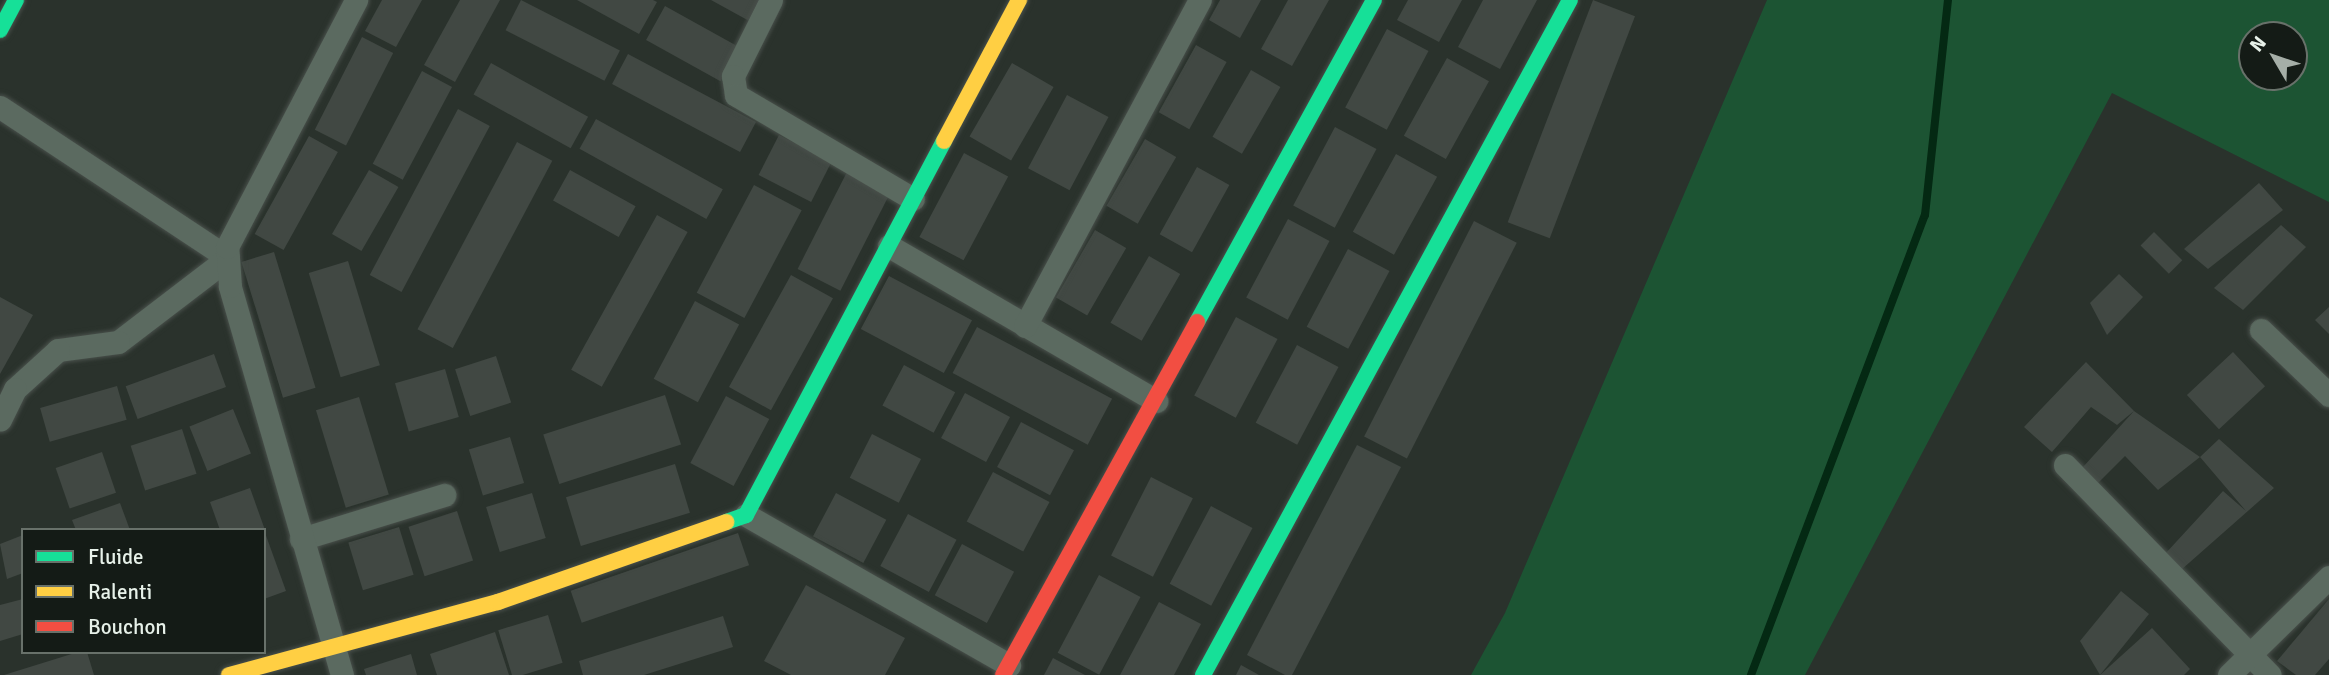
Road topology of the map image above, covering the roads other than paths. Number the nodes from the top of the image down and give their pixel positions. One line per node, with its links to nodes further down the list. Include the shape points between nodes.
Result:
1 (16, 0): 8 (street)
2 (356, 0): 12 (street, via 251,192)
3 (771, 0): 10 (street, via 733,76 736,94)
4 (1019, 0): 10 (street)
5 (1200, 0): 13 (street)
6 (1374, 0): 16 (street)
7 (1570, 0): 28 (street)
8 (0, 30)
9 (0, 107): 12 (street)
10 (913, 199): 11 (street)
11 (888, 246): 13 (street); 20 (street)
12 (228, 258): 17 (street, via 118,342 58,350 15,389); 21 (street)
13 (1026, 326): 16 (street)
14 (2261, 330): 15 (street)
15 (2329, 395)
16 (1156, 401): 25 (street)
17 (0, 420)
18 (2064, 465): 24 (street)
19 (444, 495): 21 (street)
20 (746, 515): 23 (street, via 498,602); 25 (street)
21 (301, 538): 23 (street)
22 (2329, 577): 24 (street)
23 (332, 647): 26 (street); 27 (street)
24 (2250, 656): 29 (street); 30 (street)
25 (1006, 670)
26 (229, 675)
27 (341, 675)
28 (1203, 675)
29 (2229, 675)
30 (2270, 675)

